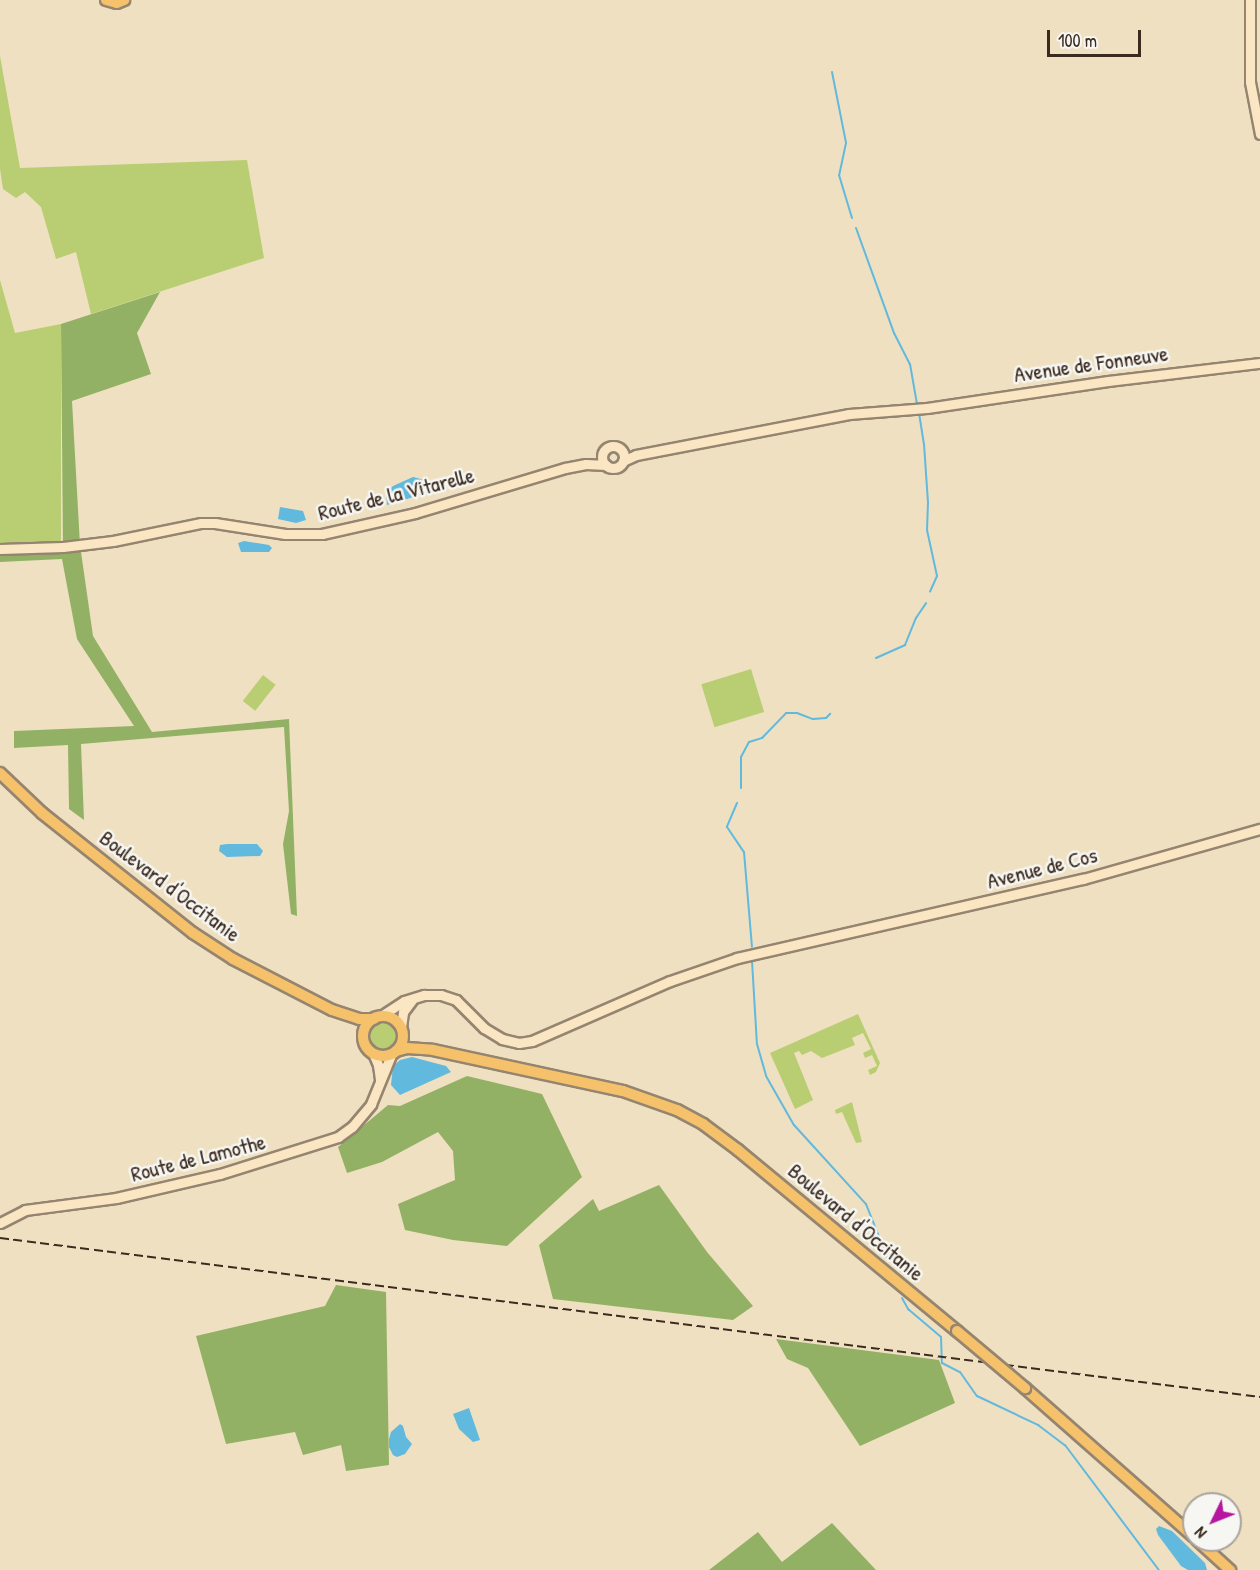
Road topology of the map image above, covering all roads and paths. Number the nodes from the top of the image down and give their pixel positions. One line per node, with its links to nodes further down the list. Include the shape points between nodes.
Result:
1 (106, 0): 2 (main road)
2 (124, 0)
3 (1250, 0): 4 (street, via 1252,97)
4 (1260, 134)
5 (1260, 363): 7 (street, Avenue de Fonneuve, via 927,408 849,414)
6 (603, 453): 7 (street, via 614,446); 8 (street, Route de la Vitarelle); 9 (street)
7 (623, 457): 9 (street, via 616,468)
8 (586, 464): 9 (street, Route de la Vitarelle); 10 (street, Route de la Vitarelle, via 415,513 322,534 285,534 201,523 113,542)
9 (606, 465)
10 (0, 549)
11 (0, 773): 14 (main road, Boulevard d'Occitanie, via 42,813 193,933)
12 (1260, 830): 13 (street, Avenue de Cos, via 1083,879 737,958 670,981 532,1041 502,1039 449,997 433,995)
13 (412, 1000): 15 (street); 16 (street, via 402,1014)
14 (332, 1010): 15 (main road, Boulevard d'Occitanie, via 359,1019); 17 (main road, Boulevard d'Occitanie)
15 (377, 1018): 16 (main road, via 392,1018); 17 (main road, via 365,1028)
16 (401, 1029): 18 (main road, Boulevard d'Occitanie, via 409,1038); 20 (main road, via 402,1044)
17 (363, 1036): 19 (main road)
18 (433, 1050): 20 (main road, Boulevard d'Occitanie, via 407,1048); 23 (main road, Boulevard d'Occitanie, bridge, via 636,1094 690,1116 738,1150 957,1331)
19 (373, 1053): 20 (main road); 21 (street)
20 (394, 1053): 21 (street, Route de Lamothe)
21 (380, 1086): 22 (street, Route de Lamothe, via 361,1118 329,1141 242,1168 127,1195 18,1212)
22 (0, 1222)
23 (1182, 1527)
24 (1211, 1552): 25 (main road, Boulevard d'Occitanie)
25 (1231, 1569)

